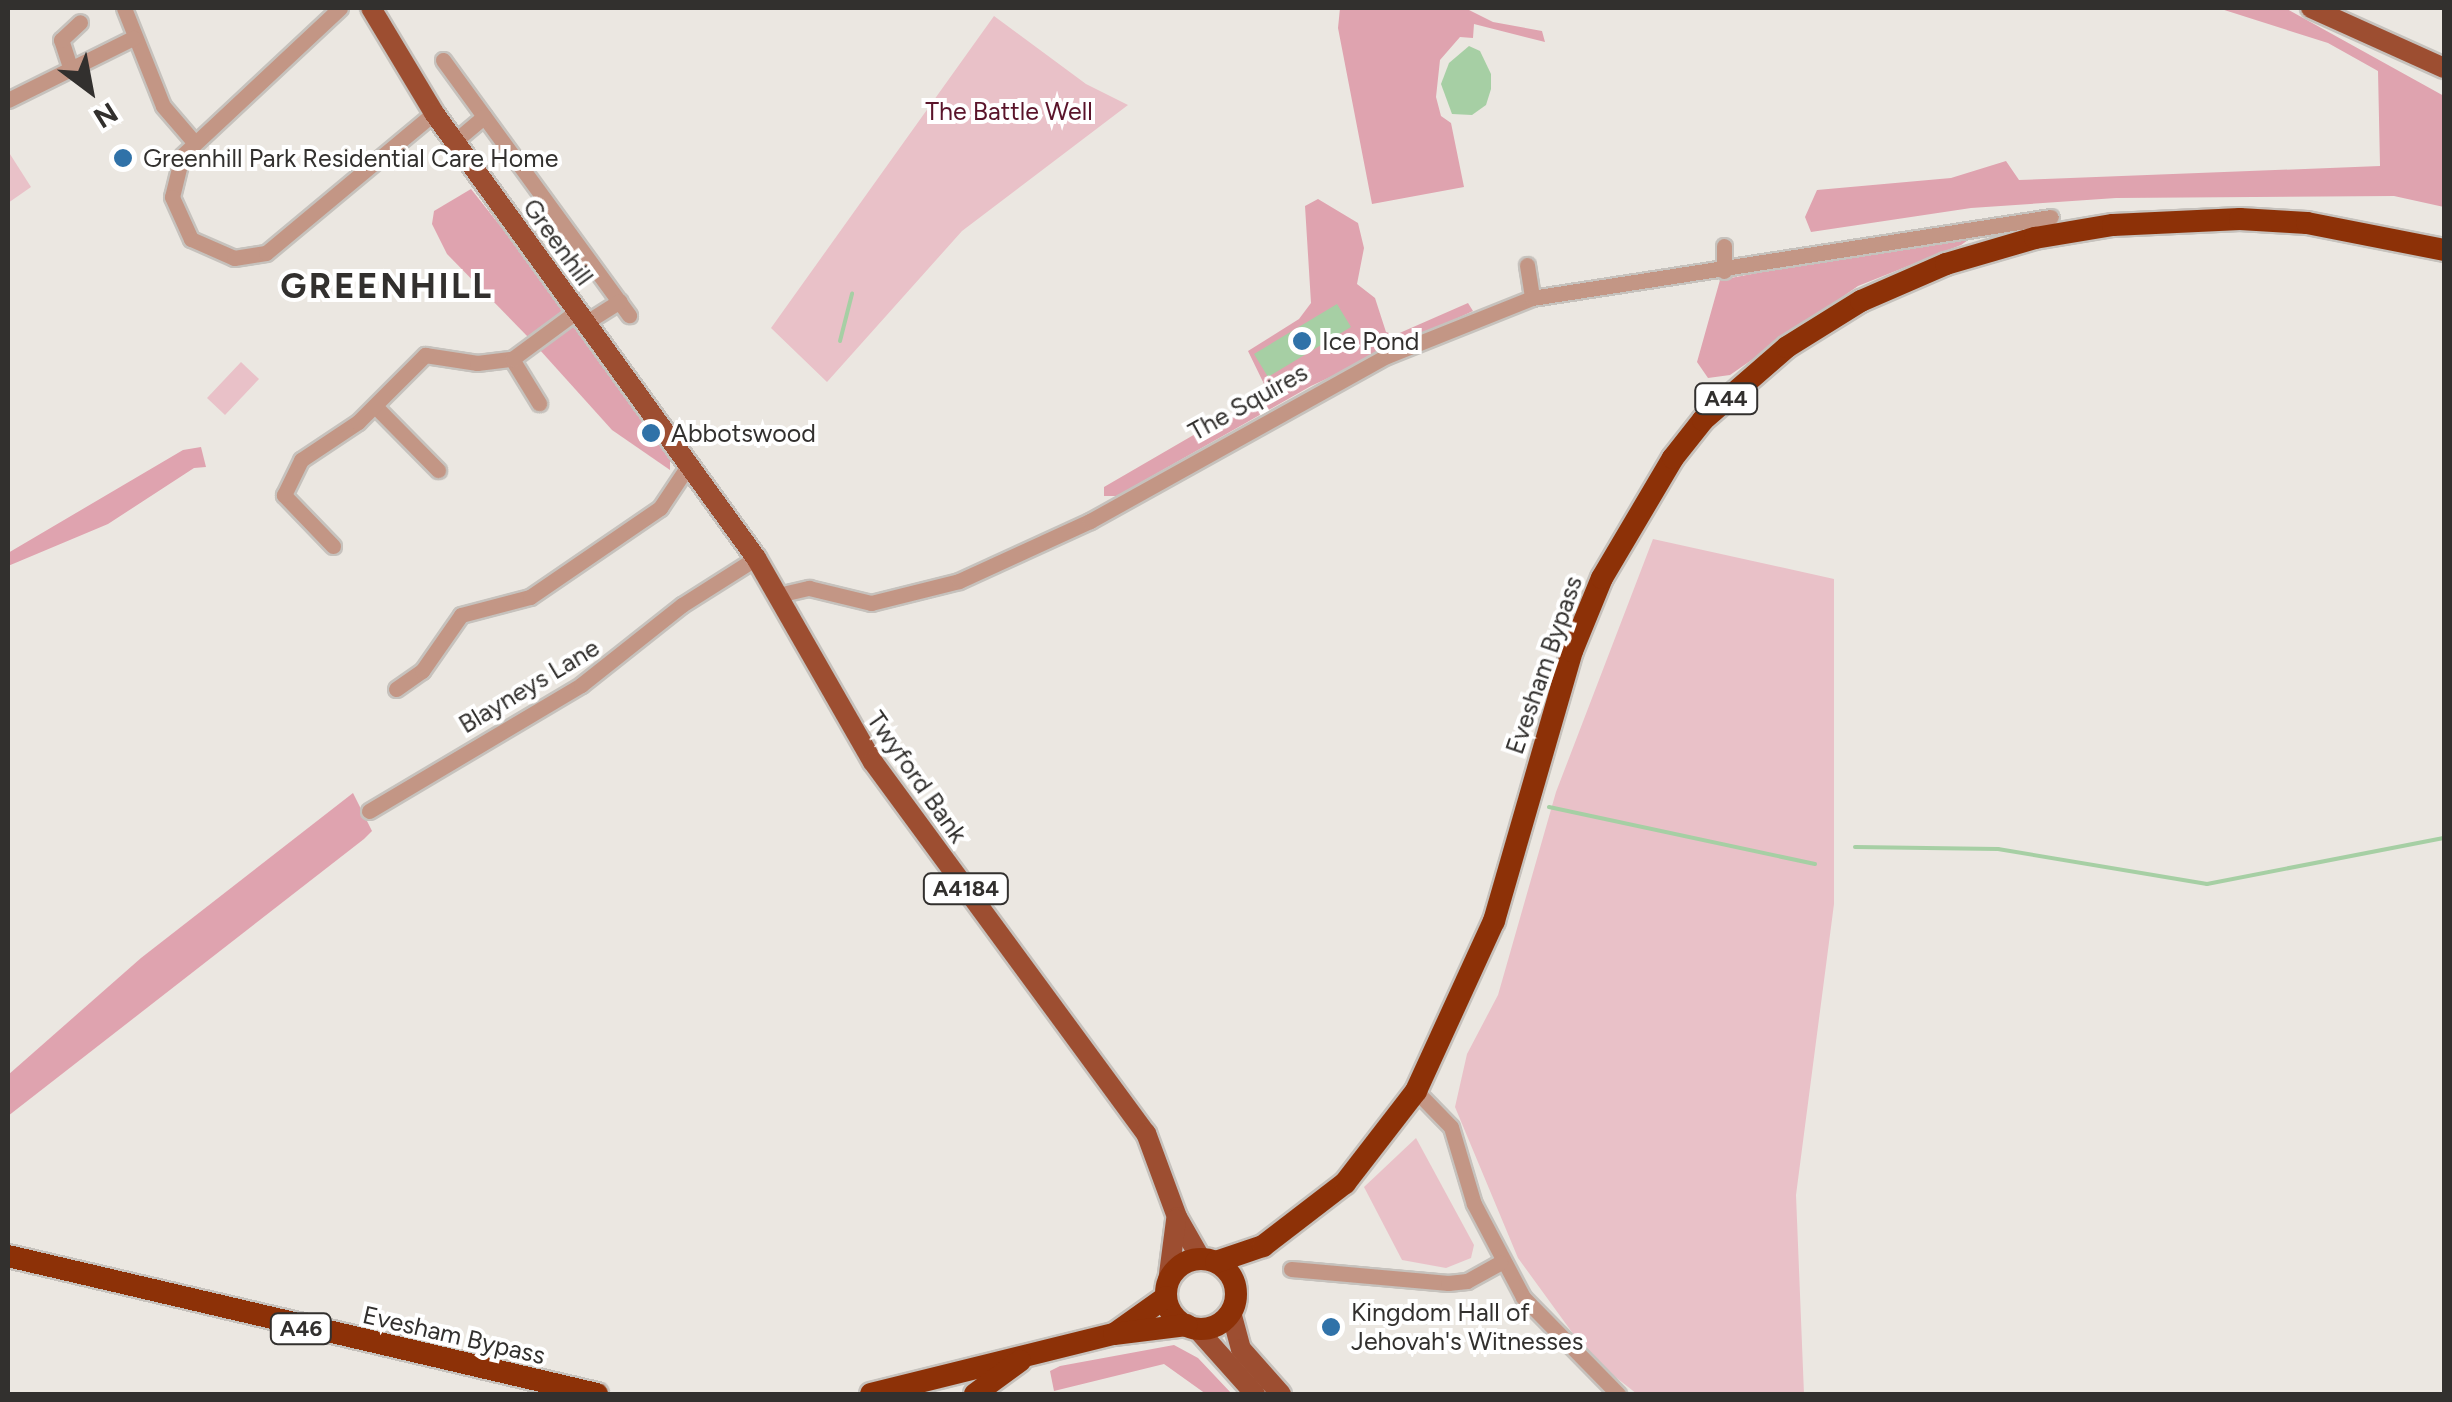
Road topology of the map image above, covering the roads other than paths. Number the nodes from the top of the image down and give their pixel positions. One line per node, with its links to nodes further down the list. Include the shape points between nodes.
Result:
1 (124, 8): 6 (street)
2 (340, 8): 13 (street)
3 (371, 8): 11 (main road, Greenhill / A4184)
4 (2311, 8): 8 (main road)
5 (80, 22): 9 (street, via 61,40)
6 (133, 38): 9 (street); 13 (street, via 150,63 163,106)
7 (443, 60): 12 (street, Greenhill)
8 (2444, 68)
9 (71, 70): 10 (street)
10 (8, 100)
11 (434, 113): 13 (street, via 276,247 249,257 199,246 174,214 174,172); 14 (main road, Greenhill / A4184)
12 (484, 117): 14 (street); 21 (street, Greenhill, via 625,308)
13 (194, 142)
14 (455, 142): 21 (main road, Greenhill / A4184)
15 (2052, 217): 19 (street, The Squires)
16 (1724, 246): 19 (street)
17 (2444, 250): 32 (highway, Evesham Bypass / A44, via 2257,220 2113,225 2035,238 1946,264 1861,301 1786,346 1703,420 1672,458 1602,578 1562,682 1494,921)
18 (1527, 264): 20 (street)
19 (1724, 271): 20 (street, The Squires)
20 (1532, 298): 29 (street, The Squires, via 1386,356 1090,520 960,581 871,604 809,588)
21 (581, 317): 22 (street); 25 (main road, Greenhill / A4184)
22 (512, 359): 23 (street); 24 (street, via 493,364 425,355)
23 (539, 403)
24 (375, 406): 26 (street); 27 (street, via 301,460 277,494)
25 (688, 466): 28 (main road, Greenhill / A4184); 30 (street, via 660,508 530,597 461,615 422,671)
26 (438, 471)
27 (332, 546)
28 (756, 558): 29 (main road, Twyford Bank / A4184); 31 (street, Blayneys Lane, via 682,605 581,685)
29 (778, 595): 33 (main road, Twyford Bank / A4184, via 873,762 1146,1133)
30 (396, 689)
31 (369, 811)
32 (1416, 1091): 34 (highway, Evesham Bypass / A44, via 1345,1183); 37 (street, via 1452,1127)
33 (1177, 1217): 36 (main road, Twyford Bank / A4184); 40 (main road, Twyford Bank / A4184)
34 (1262, 1246): 36 (highway, Evesham Bypass / A44); 39 (highway, Evesham Bypass / A44)
35 (8, 1256): 46 (highway, Evesham Bypass / A46)
36 (1208, 1261): 39 (highway); 40 (highway, via 1179,1267)
37 (1500, 1263): 38 (street, via 1448,1283); 52 (street, via 1546,1326)
38 (1291, 1269)
39 (1236, 1288): 41 (highway)
40 (1167, 1289): 42 (highway); 43 (highway)
41 (1231, 1312): 42 (highway, via 1214,1326); 51 (main road, via 1242,1349)
42 (1192, 1327): 43 (highway); 50 (main road)
43 (1114, 1334): 44 (highway)
44 (1024, 1360): 45 (highway); 49 (highway)
45 (927, 1386): 47 (highway, via 873,1380); 48 (highway)
46 (596, 1394)
47 (850, 1394)
48 (871, 1394)
49 (975, 1394)
50 (1254, 1394)
51 (1281, 1394)
52 (1618, 1394)

